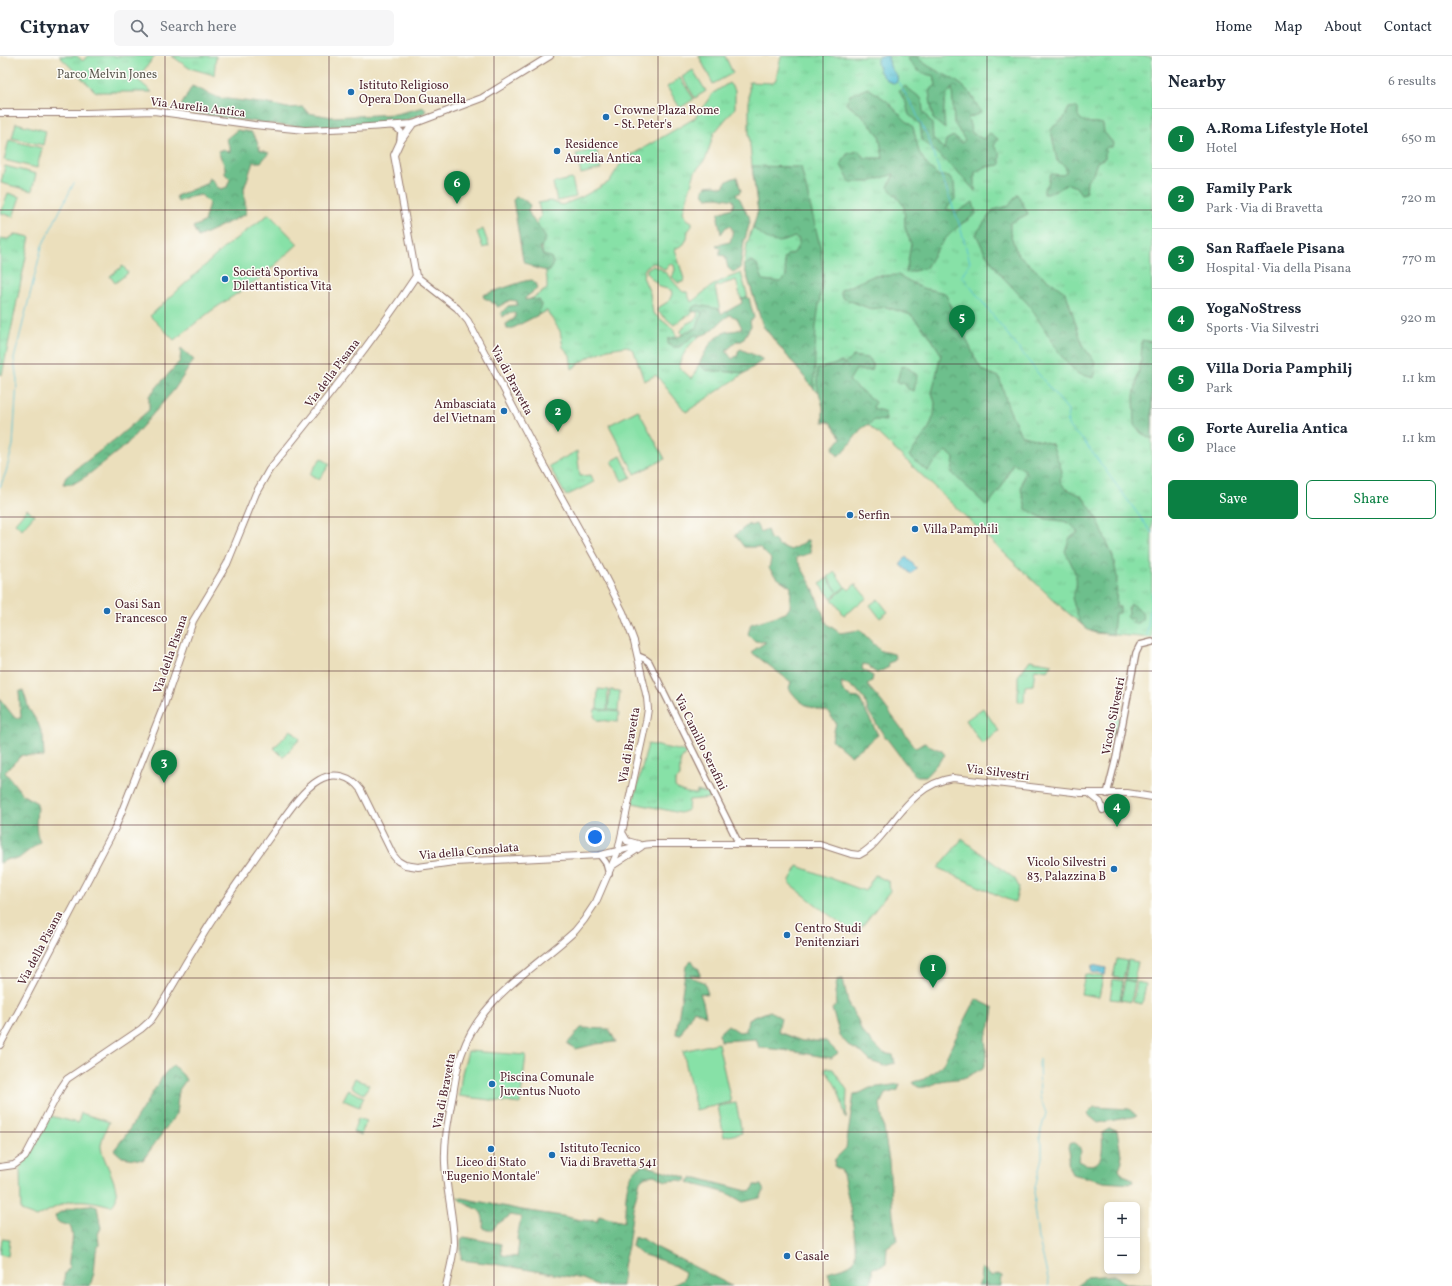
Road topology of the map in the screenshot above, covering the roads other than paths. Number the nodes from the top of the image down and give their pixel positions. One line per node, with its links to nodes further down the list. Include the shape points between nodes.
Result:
1 (550, 56): 3 (main road, via 482,98)
2 (0, 113): 4 (main road, Via Aurelia Antica, via 151,111 305,130)
3 (413, 124): 4 (main road, Via Aurelia Antica); 5 (main road)
4 (393, 126): 5 (street, via 401,132)
5 (400, 142): 6 (main road, via 394,157)
6 (416, 276): 8 (main road, Via di Bravetta, via 457,308 470,324 617,599 627,620); 20 (main road, Via della Pisana, via 343,379 261,483 230,558 194,618 164,706 116,826)
7 (1152, 642): 10 (street, Vicolo Silvestri, via 1139,646 1136,653)
8 (638, 656): 13 (main road, Via di Bravetta, via 648,713); 14 (street, Via Camillo Serafini, via 649,662)
9 (1090, 794): 10 (main road, Via Silvestri); 12 (main road, via 1099,801); 14 (main road, Via Silvestri, via 953,778 930,785 918,794 862,854 856,855 823,844)
10 (1107, 794): 11 (main road, Via Silvestri)
11 (1151, 797)
12 (1103, 810)
13 (623, 834): 15 (main road, via 629,842); 16 (main road, Via di Bravetta)
14 (739, 844): 15 (main road)
15 (646, 845): 16 (main road); 18 (main road)
16 (618, 852): 17 (main road, Via della Consolata); 18 (main road, Via di Bravetta)
17 (600, 855): 19 (street); 21 (main road, Via della Consolata, via 407,866 398,861 392,853 358,786 346,777 330,776 314,782 291,809 206,929 151,1020 67,1079 25,1157 14,1165)
18 (612, 866): 19 (main road, Via di Bravetta)
19 (609, 874): 22 (main road, Via di Bravetta, via 596,902 582,923 490,1005 470,1034 462,1052 446,1143 445,1165 454,1240)
20 (0, 1045)
21 (0, 1167)
22 (446, 1286)

